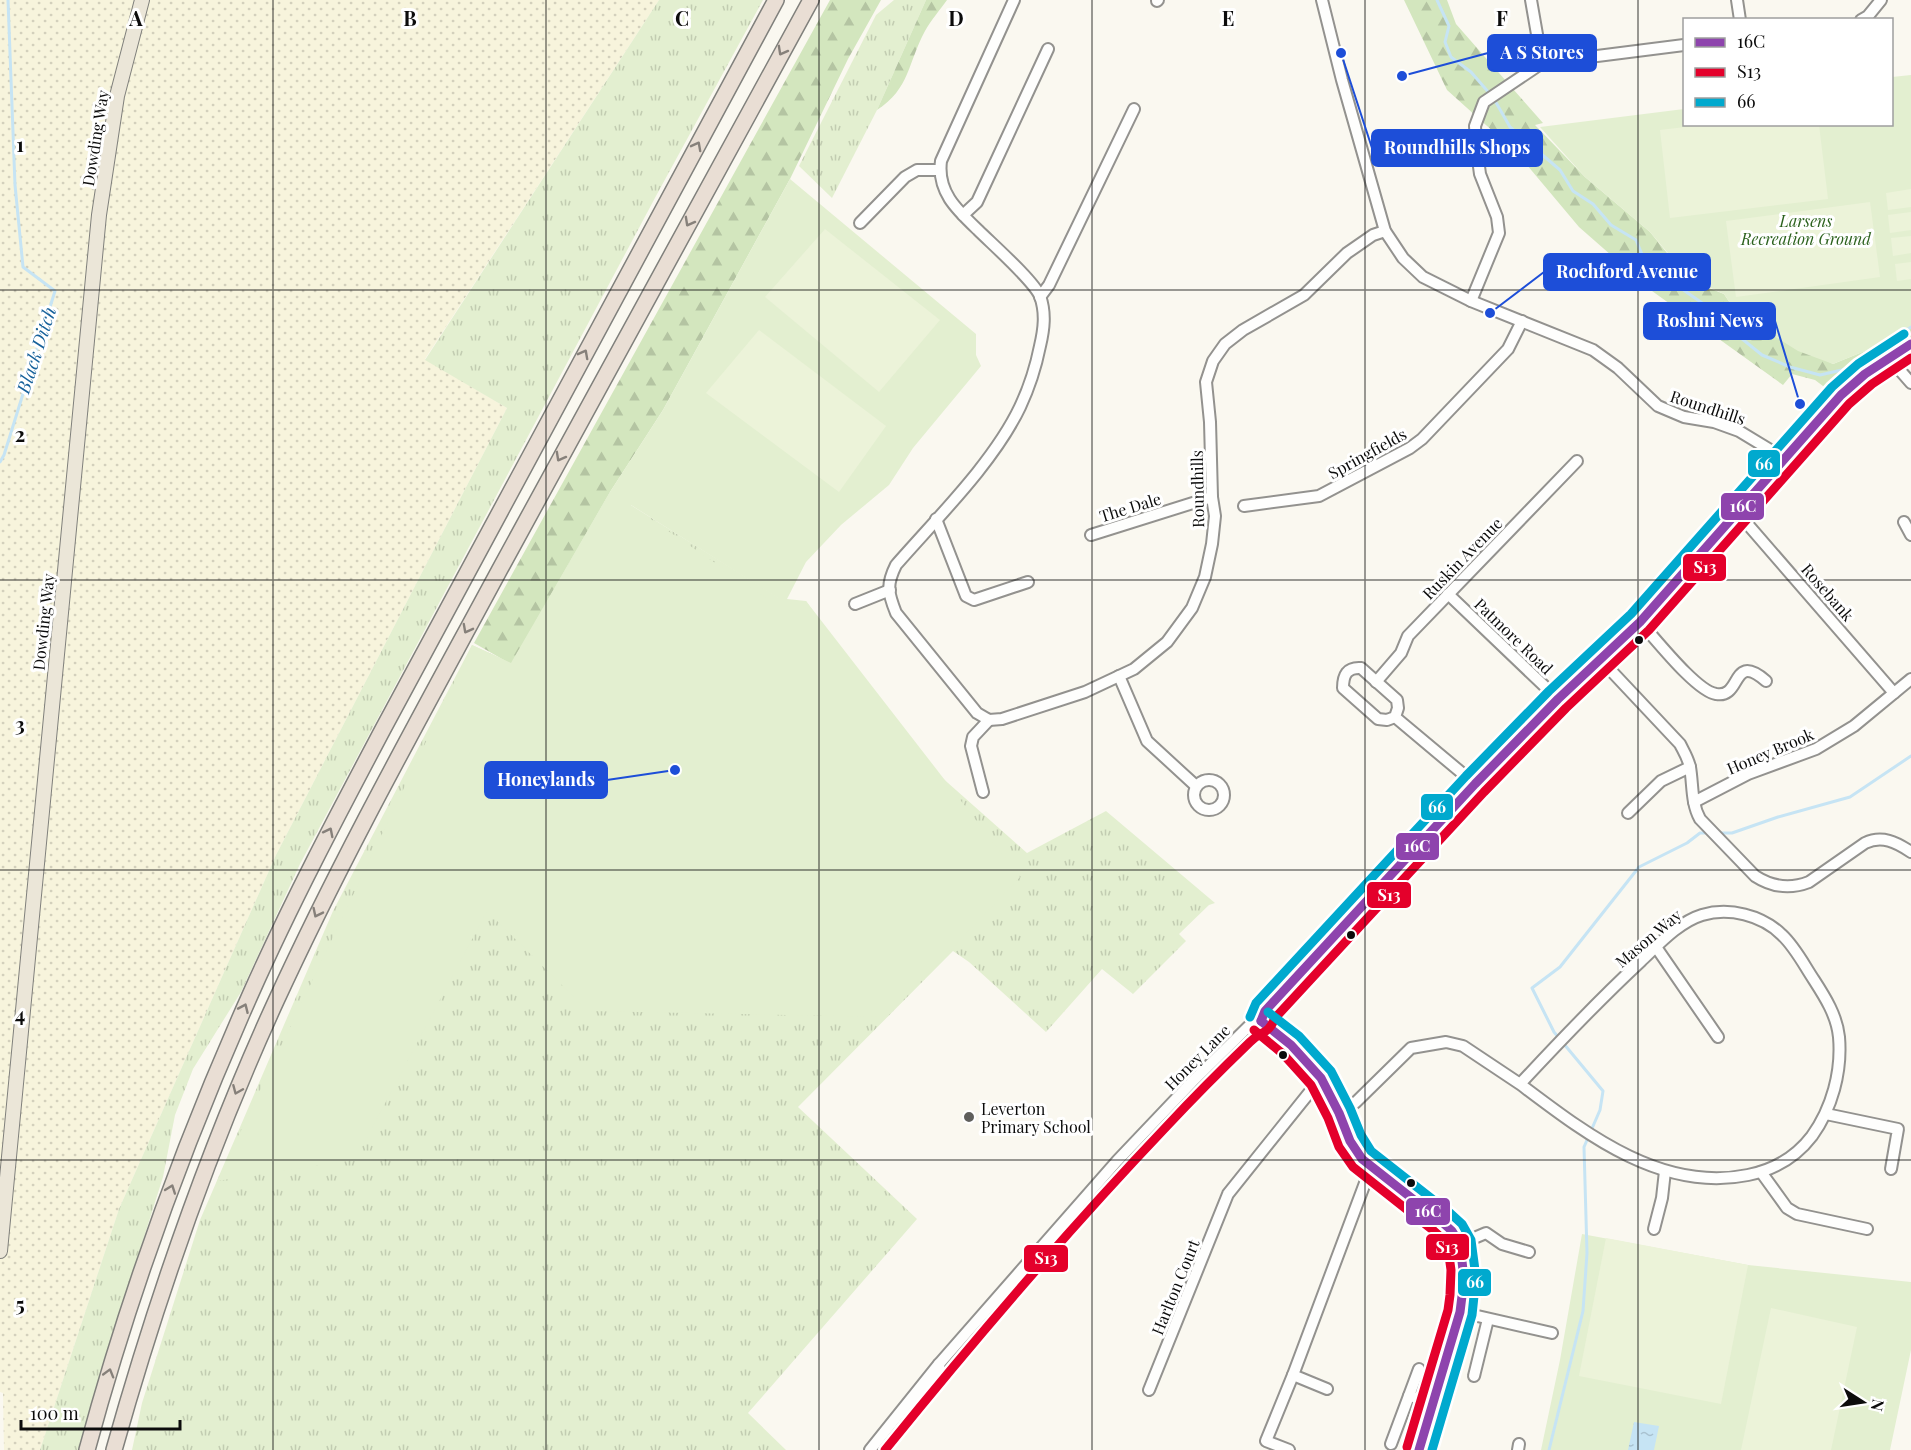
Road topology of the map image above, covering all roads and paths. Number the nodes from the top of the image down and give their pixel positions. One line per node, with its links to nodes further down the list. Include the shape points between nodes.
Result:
1 (142, 0): 69 (main road, Dowding Way, via 117,96 99,215)
2 (776, 0): 84 (highway, one-way to 2, via 174,1179 276,938 399,698)
3 (811, 0): 83 (highway, one-way to 83, via 400,753 318,912 264,1028 202,1179)
4 (1014, 0): 15 (street)
5 (1322, 0): 18 (street, Roundhills)
6 (1531, 0): 13 (street)
7 (1737, 0): 9 (street)
8 (1881, 0): 10 (street)
9 (1740, 18)
10 (1864, 18)
11 (1683, 45): 13 (street)
12 (1048, 49): 16 (street, via 977,202)
13 (1542, 63): 20 (street, via 1484,102 1475,126 1480,174 1497,217 1499,233)
14 (1134, 109): 19 (street)
15 (939, 170): 16 (street, via 945,192); 17 (street, via 917,170 905,177)
16 (963, 215): 19 (street)
17 (860, 223)
18 (1385, 231): 20 (street, Roundhills, via 1403,258 1424,277); 27 (street, Roundhills, via 1347,253 1304,295 1243,330 1225,344 1213,361 1206,382)
19 (1040, 297): 30 (street, via 1044,327 1020,406 980,468)
20 (1471, 301): 21 (street, Roundhills)
21 (1522, 321): 25 (street, Roundhills, via 1593,350 1658,406 1739,431); 28 (street, Springfields, via 1508,349 1410,448 1319,496)
22 (1911, 344): 23 (street, Honey Lane)
23 (1890, 359): 24 (street); 25 (street, Honey Lane, via 1841,395)
24 (1911, 383)
25 (1783, 460): 29 (street, Honey Lane)
26 (1576, 461): 36 (street, Ruskin Avenue)
27 (1212, 497): 32 (street, The Dale); 40 (street, Roundhills, via 1212,544 1205,577 1192,608 1167,642)
28 (1244, 506)
29 (1737, 512): 38 (street, Honey Lane); 44 (street, Rosebank)
30 (936, 519): 34 (street, via 966,596 974,600); 35 (street, via 896,565 889,579)
31 (1904, 522): 33 (street)
32 (1091, 535)
33 (1911, 535)
34 (1028, 582)
35 (890, 590): 37 (street); 47 (street, via 896,613 977,713)
36 (1448, 594): 43 (street, Ruskin Avenue, via 1408,636 1401,653); 45 (street, Patmore Road)
37 (855, 604)
38 (1640, 622): 39 (street, Honey Lane); 42 (street, via 1706,690 1718,695 1725,693 1737,677 1750,670)
39 (1601, 660): 45 (street, Honey Lane); 48 (street, via 1680,744)
40 (1119, 676): 47 (street, Roundhills, via 1075,695); 50 (street, via 1146,741)
41 (1911, 679): 44 (street, Honey Brook)
42 (1766, 681)
43 (1376, 682): 46 (street, via 1397,700); 46 (street, via 1361,668 1347,671 1343,680 1344,688 1378,719)
44 (1894, 693): 52 (street, Honey Brook, via 1854,726 1816,749 1748,774)
45 (1558, 699): 49 (street, Honey Lane)
46 (1395, 717): 49 (street)
47 (989, 720): 51 (street, via 973,737 971,746)
48 (1690, 767): 52 (street); 53 (street, via 1661,781)
49 (1475, 784): 56 (street, Honey Lane, via 1265,1011)
50 (1196, 786)
51 (983, 792)
52 (1694, 802): 54 (street, via 1701,819 1763,881 1799,886 1873,840 1893,841)
53 (1628, 813)
54 (1911, 852)
55 (1656, 947): 57 (street); 59 (street, Mason Way); 61 (street, Mason Way, via 1690,920 1720,912 1762,920 1782,935 1832,1010 1837,1026 1838,1069)
56 (1261, 1022): 58 (street); 82 (street, Honey Lane, via 1249,1026 1113,1167 939,1364 940,1374)
57 (1718, 1037)
58 (1321, 1078): 60 (street); 78 (street, Harlton Court, via 1228,1194)
59 (1520, 1083): 60 (street, Mason Way, via 1463,1047 1446,1042 1411,1048 1356,1102); 64 (street, Mason Way, via 1609,1147)
60 (1339, 1113): 62 (street, via 1350,1141)
61 (1826, 1114): 63 (street, via 1898,1129); 65 (street, Mason Way, via 1795,1154)
62 (1371, 1167): 68 (street, via 1442,1221); 75 (street)
63 (1890, 1169)
64 (1665, 1171): 65 (street, Mason Way, via 1718,1179); 66 (street)
65 (1761, 1172): 67 (street, via 1787,1208 1797,1214)
66 (1654, 1229)
67 (1867, 1229)
68 (1460, 1245): 70 (street, via 1486,1233 1502,1244); 71 (street)
69 (0, 1251)
70 (1529, 1252)
71 (1460, 1312): 72 (street); 80 (street)
72 (1488, 1319): 73 (street); 76 (street)
73 (1552, 1333)
74 (1419, 1370): 79 (street)
75 (1293, 1376): 77 (street); 85 (street, via 1266,1441)
76 (1474, 1376)
77 (1327, 1389)
78 (1149, 1390)
79 (1409, 1396): 80 (street); 81 (street)
80 (1434, 1402): 86 (street)
81 (1391, 1444)
82 (880, 1448)
83 (114, 1449)
84 (87, 1450)
85 (1289, 1450)
86 (1419, 1450)

